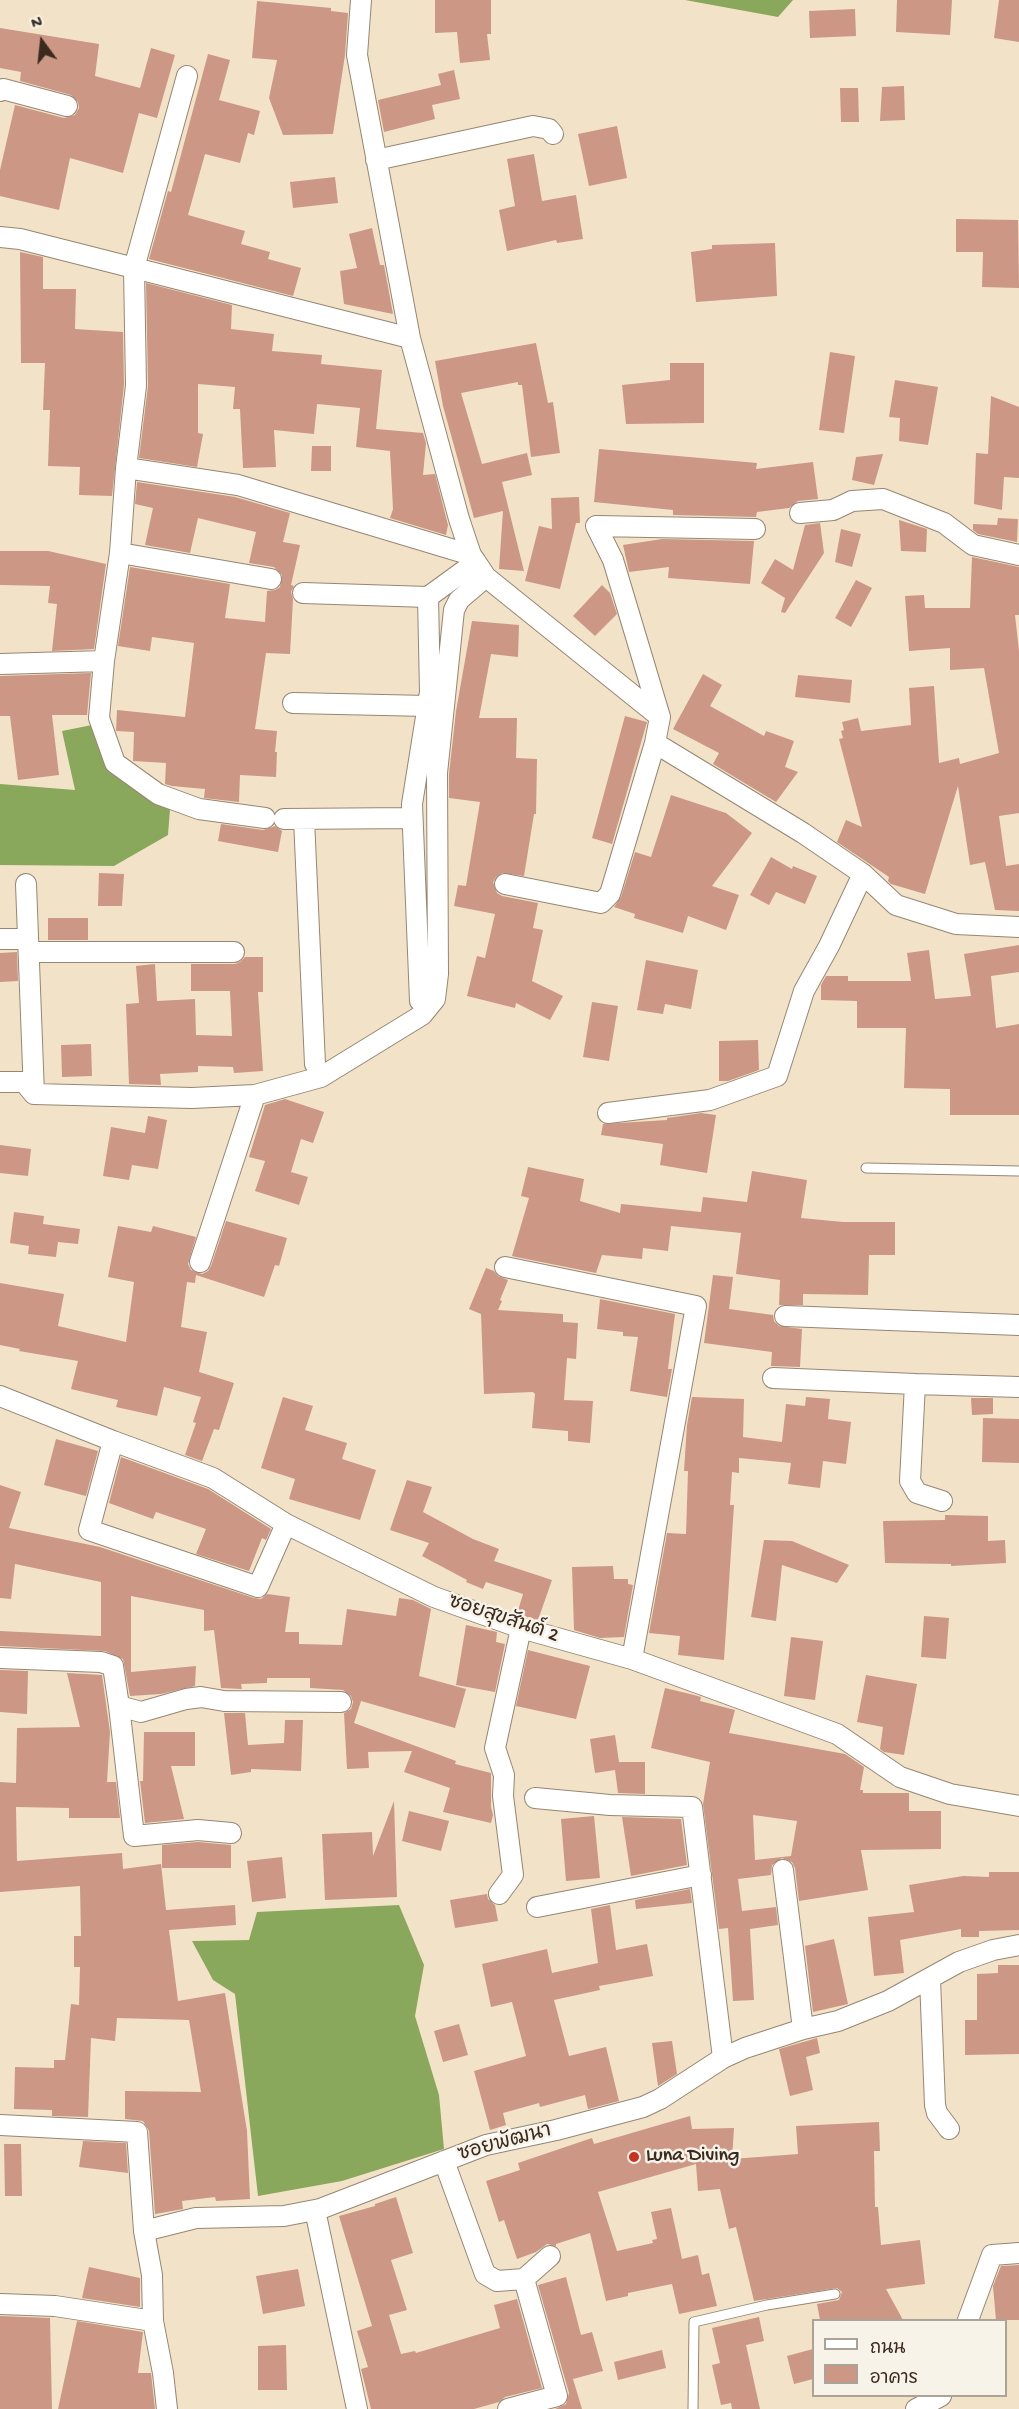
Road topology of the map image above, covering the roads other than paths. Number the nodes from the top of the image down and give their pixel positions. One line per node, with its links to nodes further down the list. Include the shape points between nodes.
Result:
1 (361, 0): 6 (street, via 357,55)
2 (187, 76): 8 (street)
3 (0, 91): 4 (street)
4 (67, 105)
5 (553, 134): 6 (street, via 549,129 533,126)
6 (376, 160): 9 (street)
7 (0, 237): 8 (street)
8 (134, 268): 9 (street); 10 (street, via 136,386)
9 (410, 338): 15 (street)
10 (126, 468): 13 (street); 15 (street, via 238,485)
11 (800, 513): 14 (street, via 833,510 852,501 883,499 944,523 974,545)
12 (755, 529): 23 (street, via 596,526 613,560)
13 (120, 553): 16 (street); 19 (street)
14 (1019, 555)
15 (478, 565): 18 (street); 23 (street); 38 (street, via 454,610 436,773 435,999 422,1015 321,1077)
16 (271, 579)
17 (303, 593): 18 (street)
18 (428, 597): 22 (street)
19 (104, 661): 20 (street); 26 (street, via 99,718 115,763 158,794 199,809)
20 (0, 664)
21 (293, 703): 22 (street)
22 (428, 706): 25 (street)
23 (660, 717): 24 (street)
24 (656, 743): 27 (street); 29 (street, via 610,894 601,903)
25 (412, 818): 26 (street); 34 (street)
26 (284, 819): 35 (street)
27 (863, 874): 30 (street, via 896,905 927,916 956,924); 39 (street, via 804,991 777,1076 710,1100)
28 (26, 884): 32 (street)
29 (505, 884)
30 (1019, 927)
31 (0, 939): 32 (street)
32 (29, 946): 33 (street); 37 (street)
33 (234, 952)
34 (420, 1001)
35 (315, 1065)
36 (0, 1082): 37 (street, via 24,1083)
37 (34, 1094): 38 (street, via 192,1098)
38 (255, 1095): 42 (street)
39 (608, 1113)
40 (866, 1168): 41 (lane)
41 (1019, 1171)
42 (200, 1262)
43 (505, 1267): 55 (street, via 696,1306)
44 (785, 1316): 45 (street)
45 (1019, 1325)
46 (773, 1378): 47 (street)
47 (915, 1384): 48 (street); 51 (street, via 910,1481 917,1493)
48 (1019, 1387)
49 (0, 1396): 50 (street, ซอยสุขสันต์ 2)
50 (113, 1442): 52 (street, ซอยสุขสันต์ 2, via 213,1478); 52 (street, via 89,1530 258,1587)
51 (942, 1502)
52 (286, 1524): 53 (street, ซอยสุขสันต์ 2, via 434,1597)
53 (521, 1628): 55 (street, ซอยสุขสันต์ 2); 63 (street, via 495,1748 504,1775 513,1875)
54 (0, 1658): 57 (street, via 101,1662 112,1666)
55 (632, 1659): 59 (street, ซอยสุขสันต์ 2, via 837,1734 900,1777 950,1794)
56 (341, 1702): 57 (street, via 224,1701 201,1697 141,1712)
57 (119, 1706): 60 (street, via 134,1836 198,1830)
58 (535, 1798): 62 (street, via 692,1807)
59 (1019, 1806)
60 (231, 1833)
61 (783, 1870): 67 (street)
62 (701, 1875): 64 (street); 68 (street)
63 (499, 1894)
64 (537, 1908)
65 (1019, 1945): 66 (street, ซอยพัฒนา, via 959,1962)
66 (930, 1979): 67 (street, ซอยพัฒนา, via 838,2021); 70 (street, via 935,2105)
67 (803, 2029): 68 (street, ซอยพัฒนา)
68 (723, 2058): 71 (street, ซอยพัฒนา, via 644,2106 486,2145)
69 (0, 2125): 73 (street, via 137,2132)
70 (949, 2129)
71 (444, 2161): 72 (street, ซอยพัฒนา); 76 (street, via 485,2274 497,2281)
72 (315, 2210): 73 (street, ซอยพัฒนา, via 284,2216 196,2218); 83 (street)
73 (144, 2231): 80 (street, via 152,2275)
74 (1019, 2253): 79 (street, via 992,2255)
75 (550, 2256): 76 (street)
76 (524, 2279): 84 (street, via 557,2396)
77 (835, 2294): 85 (lane, via 694,2322)
78 (0, 2304): 80 (street, via 55,2306)
79 (968, 2319)
80 (153, 2321): 82 (street)
81 (939, 2397): 86 (street)
82 (167, 2409)
83 (357, 2409)
84 (508, 2409)
85 (693, 2409)
86 (916, 2409)

